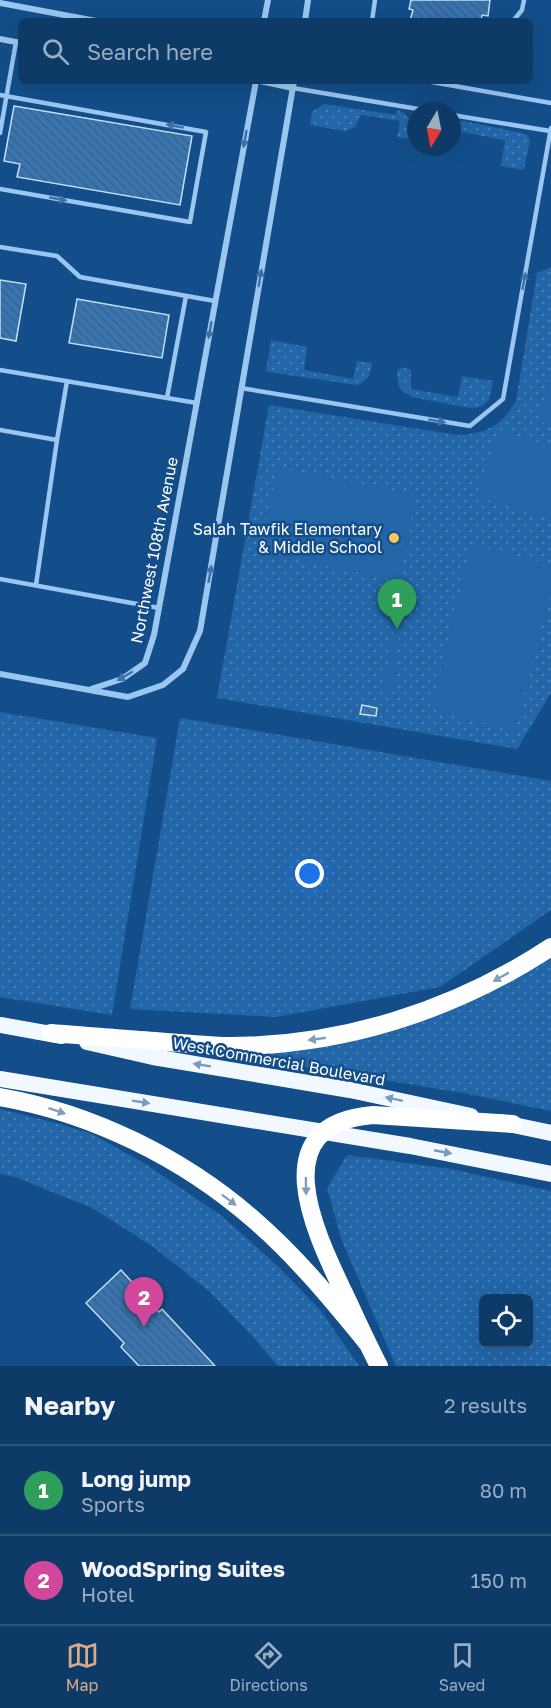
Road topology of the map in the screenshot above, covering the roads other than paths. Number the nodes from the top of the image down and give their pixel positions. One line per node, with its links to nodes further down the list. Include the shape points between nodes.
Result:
1 (268, 0): 7 (street)
2 (308, 0): 8 (street)
3 (375, 0): 9 (lane)
4 (524, 0): 10 (lane)
5 (0, 3): 6 (street)
6 (80, 18)
7 (265, 18)
8 (305, 18)
9 (372, 18)
10 (515, 18)
11 (0, 39): 12 (street)
12 (18, 42): 17 (lane)
13 (257, 84): 26 (street, Northwest 108th Avenue, one-way to 26)
14 (294, 84): 19 (lane); 29 (street, one-way to 14)
15 (443, 84): 18 (lane)
16 (0, 94): 17 (lane)
17 (7, 96): 22 (lane); 23 (lane, one-way to 17, via 190,222 206,132)
18 (551, 103)
19 (407, 106)
20 (461, 116): 21 (lane)
21 (551, 130): 29 (lane, one-way to 21, via 470,426 503,399)
22 (0, 133)
23 (0, 189)
24 (0, 247): 25 (lane, via 57,256 81,277)
25 (186, 296): 26 (lane); 30 (lane)
26 (215, 301): 31 (street, Northwest 108th Avenue, one-way to 31)
27 (0, 370): 28 (lane)
28 (67, 381): 30 (lane); 33 (lane)
29 (241, 388): 38 (street, one-way to 29, via 128,697 163,685 183,669 200,631)
30 (167, 398): 31 (lane)
31 (196, 403): 36 (street, Northwest 108th Avenue)
32 (0, 430): 33 (lane)
33 (57, 440): 35 (lane)
34 (0, 579): 35 (lane)
35 (36, 585): 36 (lane)
36 (159, 608): 38 (street, Northwest 108th Avenue, one-way to 38, via 145,663 122,679)
37 (0, 674): 38 (street)
38 (89, 690)
39 (551, 947): 41 (highway, one-way to 41, via 451,1002 333,1037 224,1046)
40 (0, 1025): 41 (highway, West Commercial Boulevard)
41 (51, 1033): 44 (highway, West Commercial Boulevard, one-way to 41, via 350,1090 153,1057)
42 (0, 1078): 45 (highway, one-way to 45)
43 (0, 1097): 48 (highway, one-way to 48, via 90,1121 194,1175 279,1243)
44 (513, 1124): 45 (highway, via 373,1114 339,1121); 46 (highway, West Commercial Boulevard)
45 (323, 1132): 47 (highway, one-way to 47); 48 (highway, one-way to 48, via 309,1152 306,1198 318,1238)
46 (551, 1133)
47 (551, 1174)
48 (368, 1344): 49 (highway)
49 (379, 1366)

